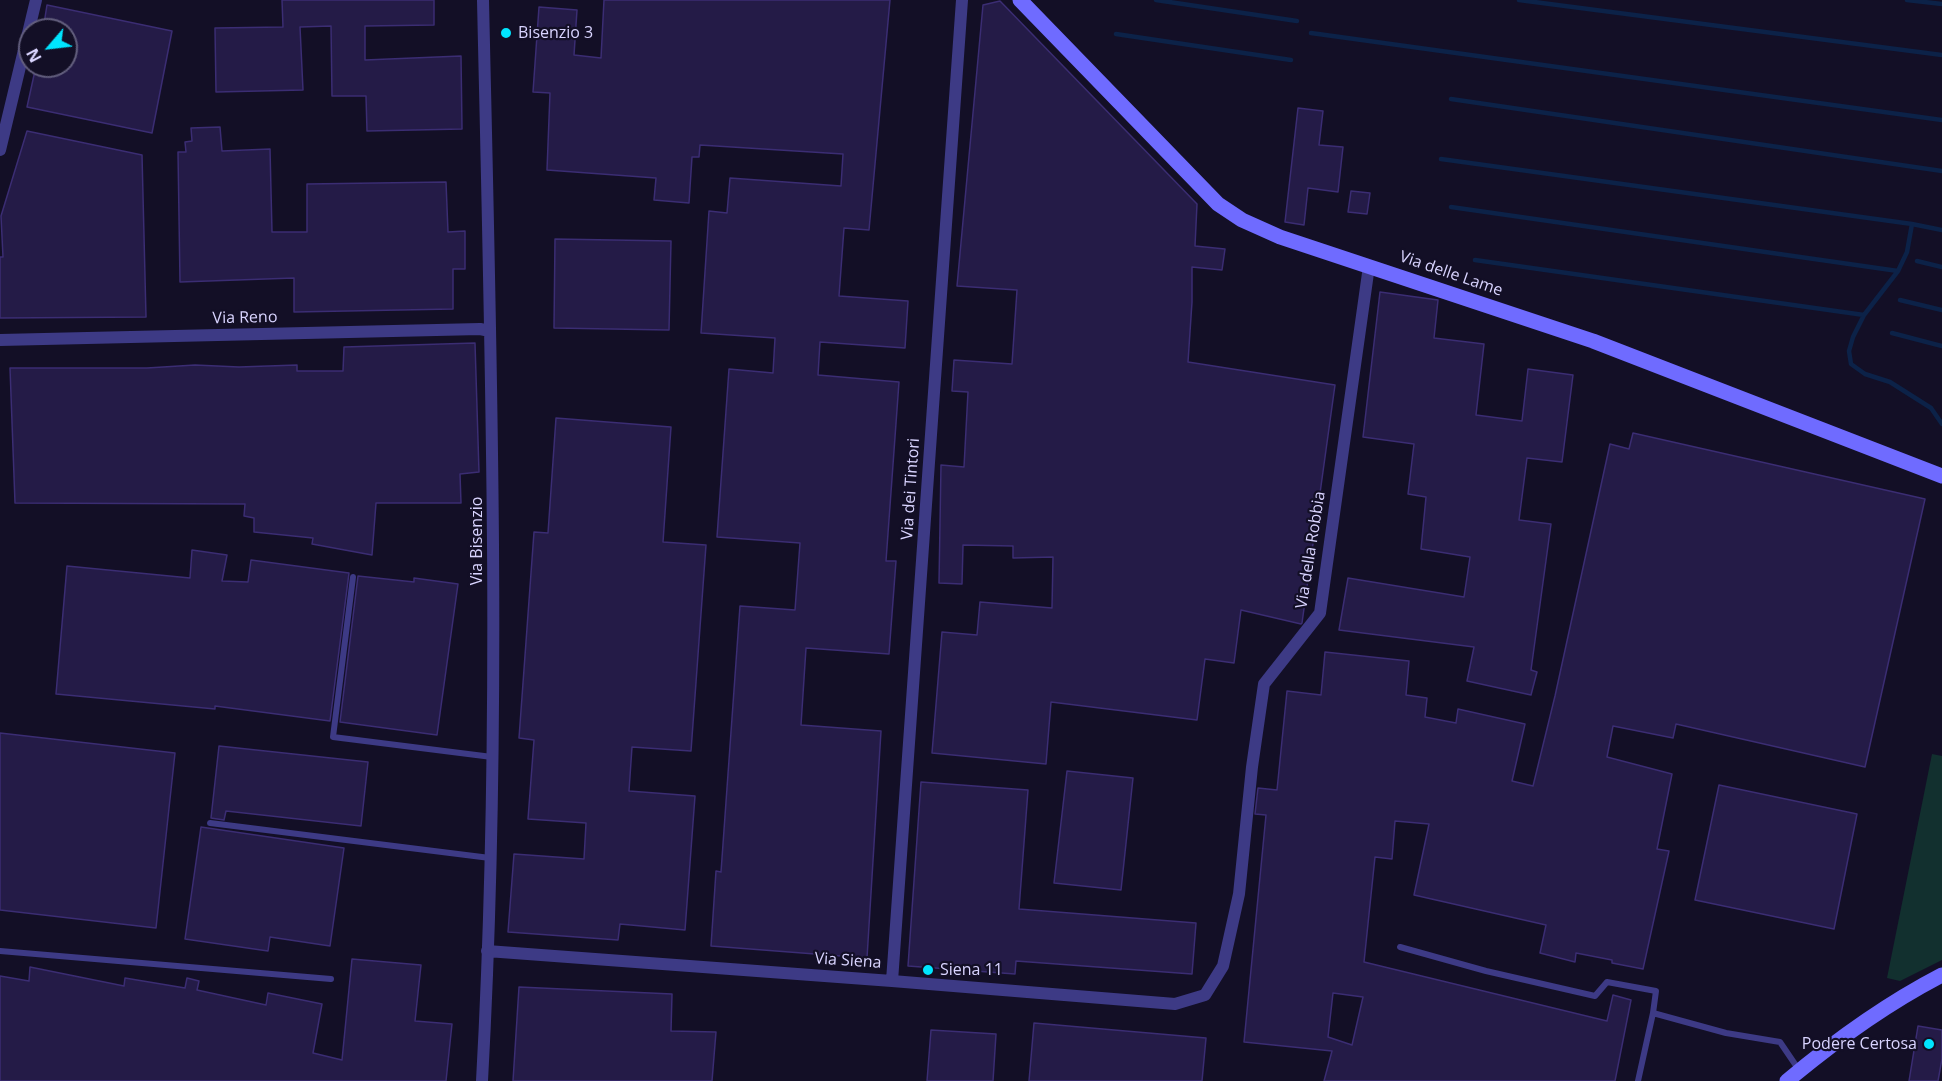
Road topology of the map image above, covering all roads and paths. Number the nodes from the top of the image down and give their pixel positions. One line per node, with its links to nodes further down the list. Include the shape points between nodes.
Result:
1 (36, 0): 5 (street)
2 (483, 0): 7 (street, Via Bisenzio)
3 (962, 0): 19 (street, Via dei Tintori)
4 (1020, 0): 6 (street, Via delle Lame, via 1218,204 1280,237)
5 (0, 149)
6 (1369, 266): 9 (street, Via delle Lame, via 1593,341); 20 (street, Via della Robbia, via 1320,613 1264,684 1239,894 1223,966)
7 (490, 331): 8 (street, Via Reno); 11 (street, Via Bisenzio)
8 (0, 340)
9 (1942, 476)
10 (353, 577): 11 (lane, via 333,737)
11 (492, 757): 13 (street, Via Bisenzio)
12 (210, 823): 13 (lane)
13 (490, 858): 16 (street, Via Bisenzio)
14 (1400, 947): 21 (lane, via 1595,996 1607,982 1656,991)
15 (0, 951): 18 (lane)
16 (487, 951): 19 (street, Via Siena); 23 (street, Via Bisenzio)
17 (1942, 975): 22 (street, via 1857,1025)
18 (331, 979)
19 (892, 981): 20 (street, Via Siena, via 1175,1004)
20 (1205, 995)
21 (1653, 1012): 22 (lane, via 1726,1033 1780,1042); 24 (lane)
22 (1800, 1071): 25 (street)
23 (482, 1081)
24 (1638, 1081)
25 (1787, 1081)

